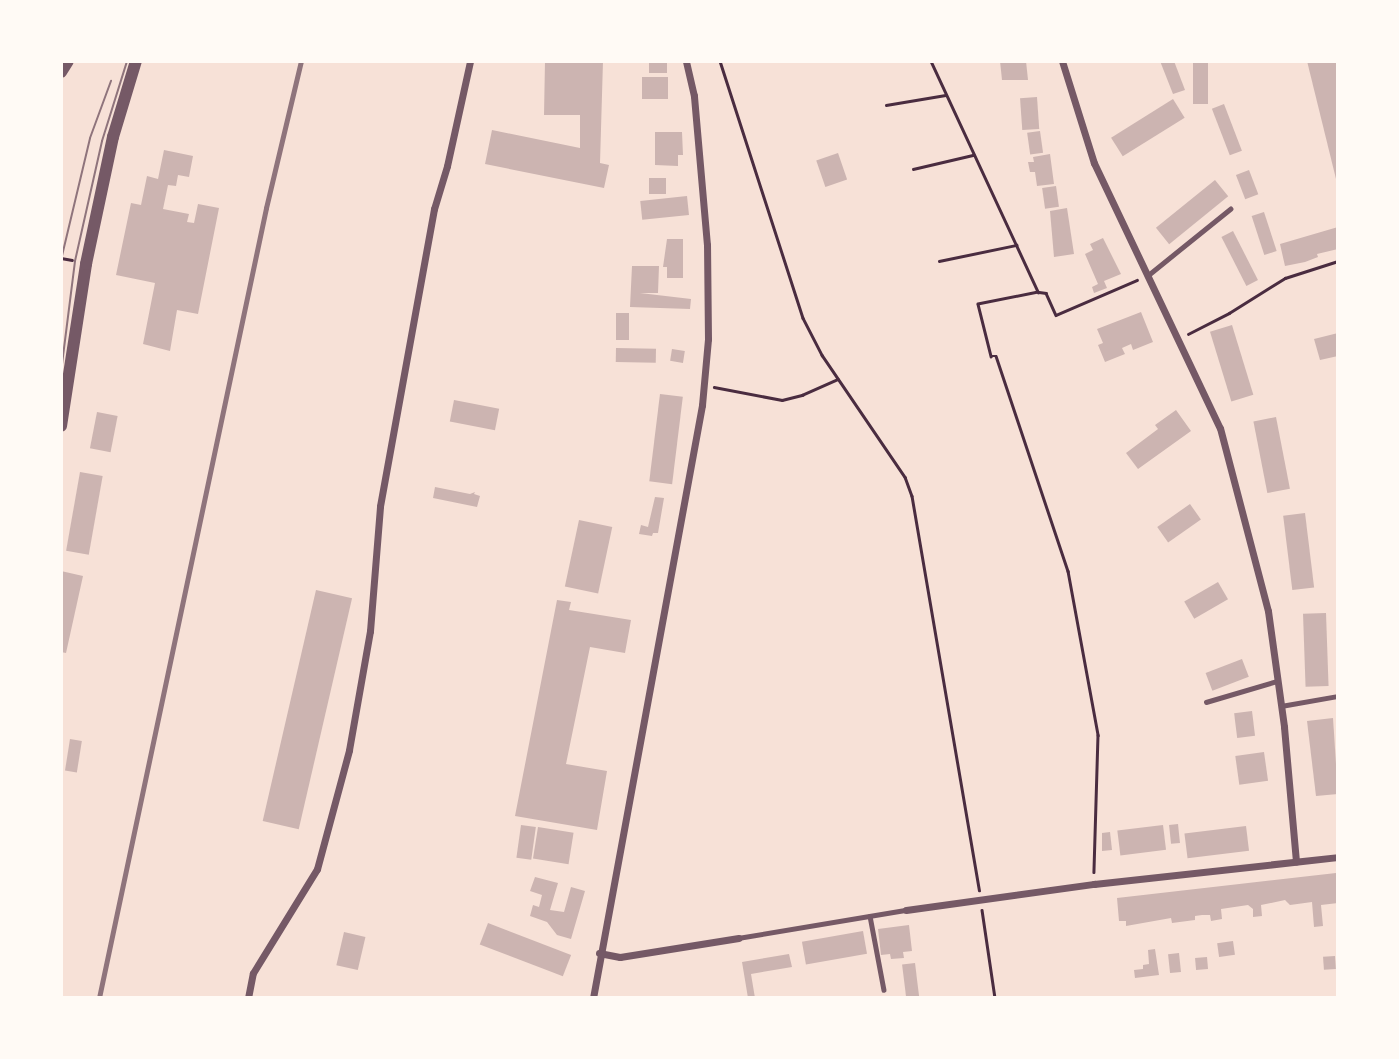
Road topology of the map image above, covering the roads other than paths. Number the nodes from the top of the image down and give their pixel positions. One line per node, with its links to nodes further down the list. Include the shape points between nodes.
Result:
1 (68, 61): 6 (street)
2 (136, 61): 9 (street, via 113,137 86,264)
3 (470, 61): 21 (street, via 433,209 383,493 369,631 349,750 317,869 253,973)
4 (686, 61): 19 (street, via 707,245 704,386)
5 (1062, 61): 8 (street, via 1094,163)
6 (61, 72)
7 (1230, 209): 8 (lane)
8 (1147, 276): 10 (street, via 1220,428 1268,611)
9 (61, 426)
10 (1278, 681): 12 (lane); 13 (street)
11 (1338, 696): 13 (lane)
12 (1206, 702)
13 (1281, 706): 15 (street)
14 (1338, 857): 15 (street)
15 (1296, 862): 16 (street)
16 (906, 910): 17 (lane)
17 (870, 916): 18 (lane); 20 (lane)
18 (738, 938): 19 (street, via 620,957)
19 (599, 953): 22 (street)
20 (884, 990)
21 (247, 998)
22 (593, 998)

